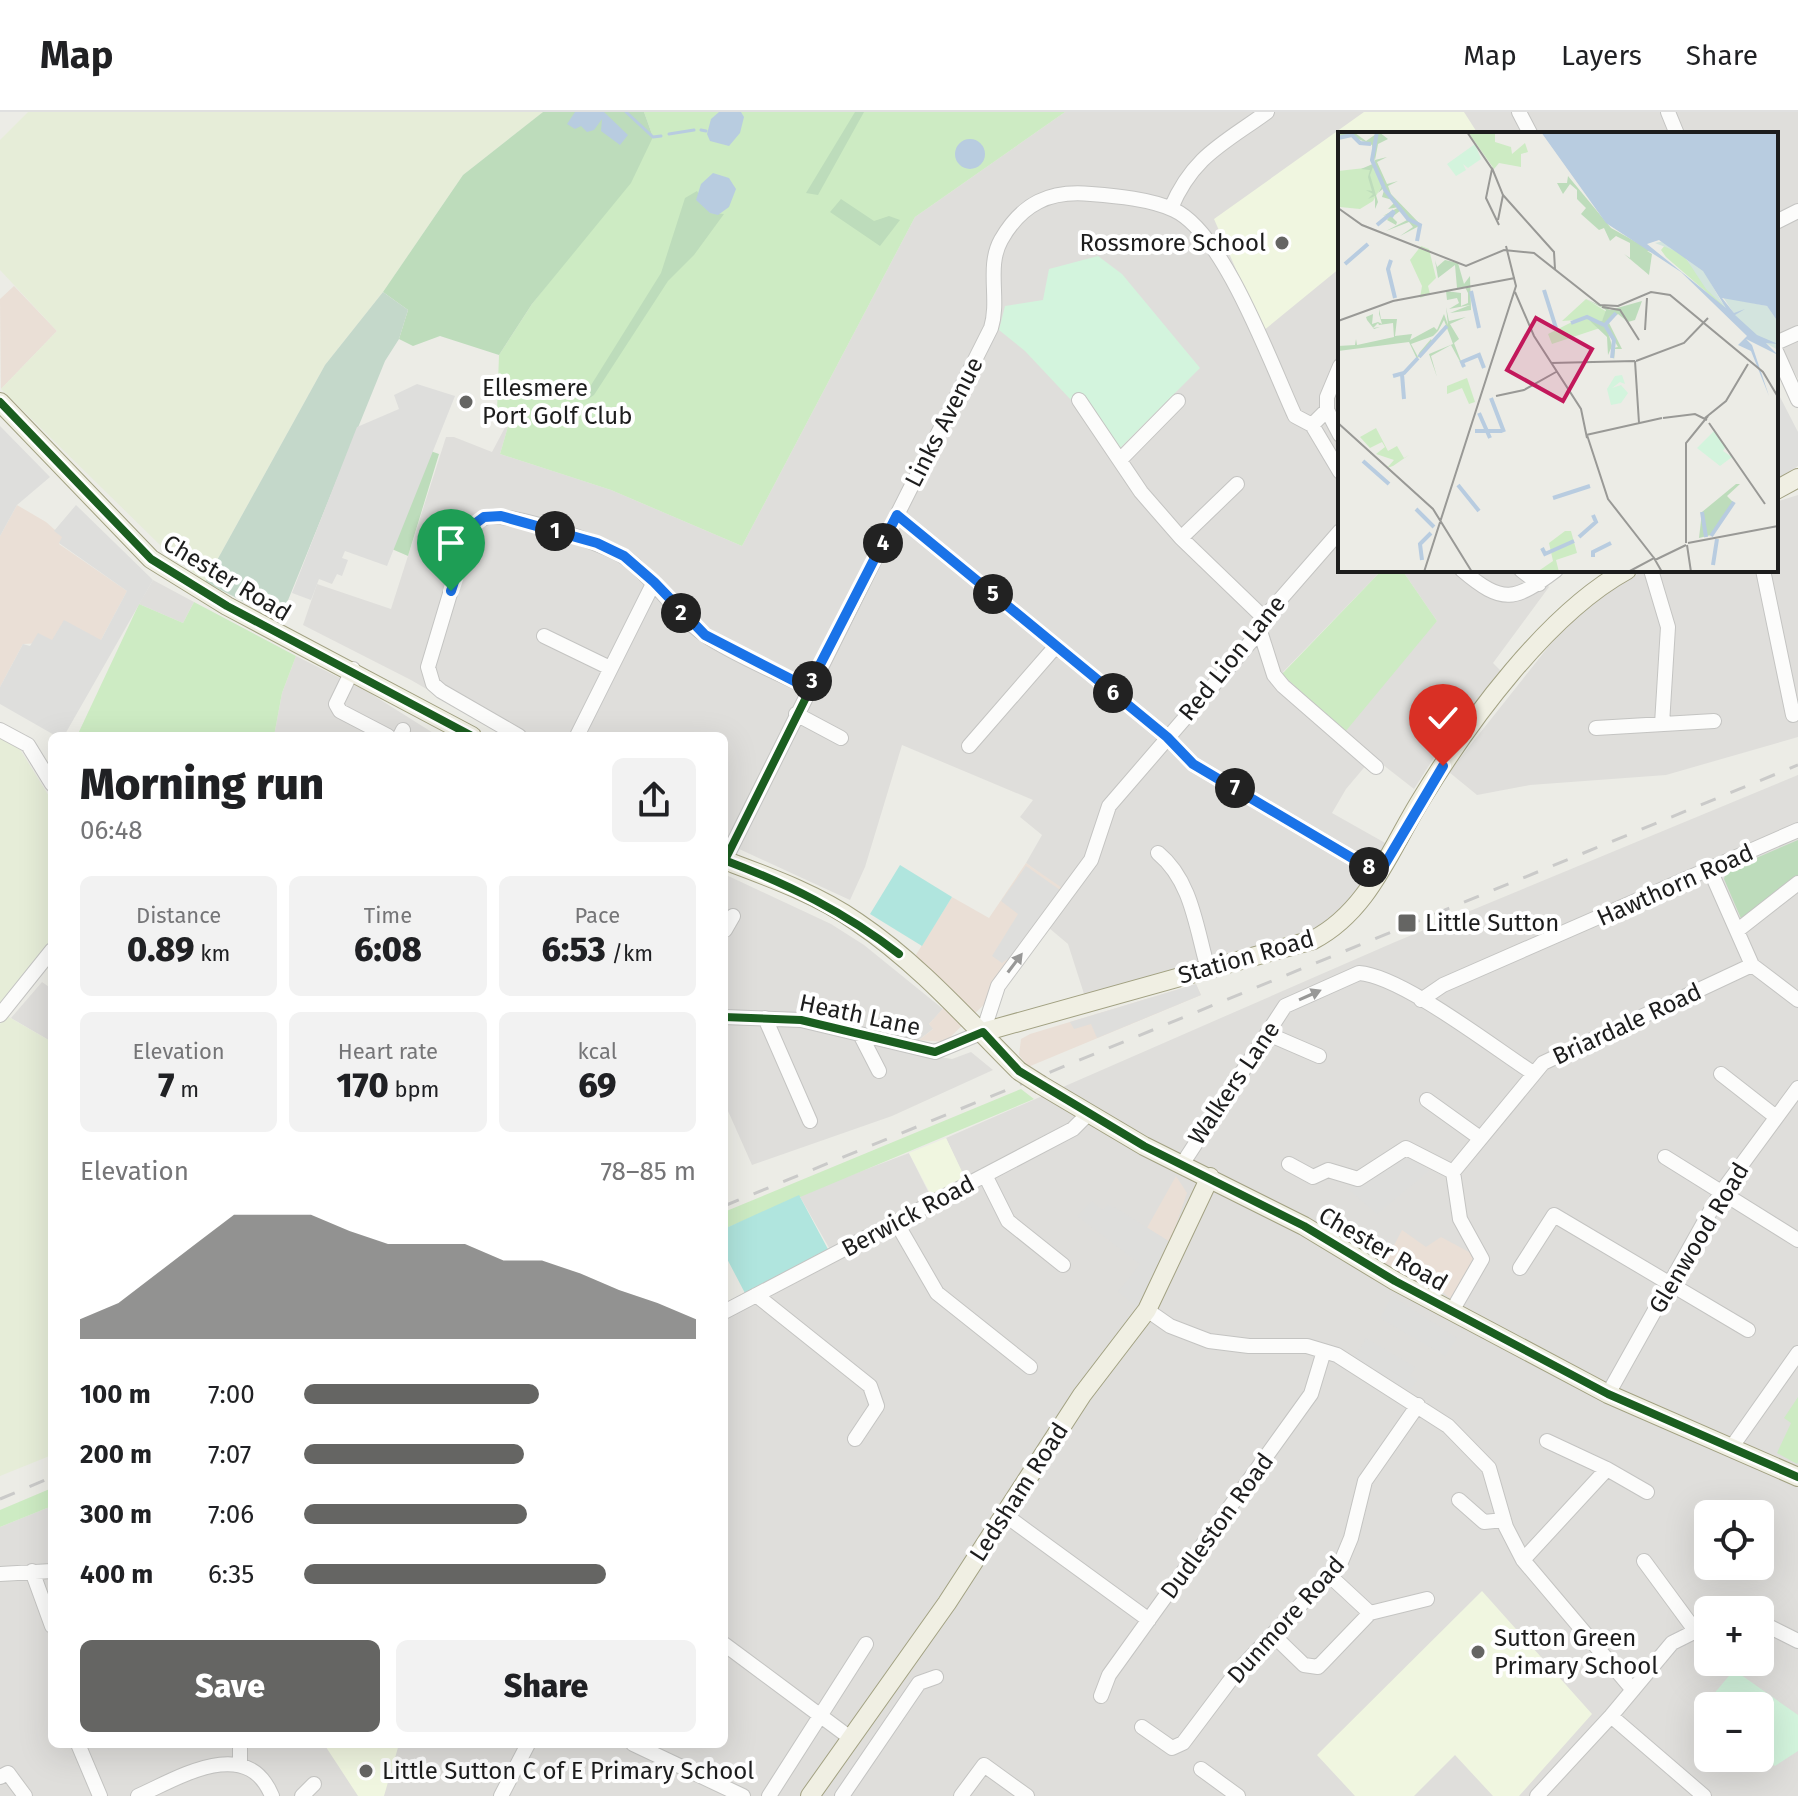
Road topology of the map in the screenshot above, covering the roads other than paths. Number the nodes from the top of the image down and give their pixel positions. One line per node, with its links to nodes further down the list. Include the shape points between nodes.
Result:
1 (1267, 112): 6 (street, via 1185,176)
2 (1519, 112): 4 (street)
3 (1668, 112): 5 (street)
4 (1529, 132)
5 (1676, 132)
6 (1171, 208): 18 (street, via 1203,231 1295,416); 25 (street, Links Avenue, via 1052,193 1017,216 995,252 997,310 991,328)
7 (1798, 211): 8 (street)
8 (1778, 221)
9 (1798, 333): 10 (street)
10 (1778, 342)
11 (1778, 355): 14 (street)
12 (1338, 371): 17 (street)
13 (1079, 400): 20 (street)
14 (1798, 400)
15 (0, 402): 40 (main road, Chester Road, via 151,559 227,606)
16 (1177, 406): 20 (street)
17 (1327, 410): 18 (street); 19 (street)
18 (1312, 425): 21 (street)
19 (1338, 431)
20 (1120, 460): 27 (street)
21 (1338, 469)
22 (1798, 478): 24 (main road)
23 (1237, 484): 27 (street)
24 (1778, 489)
25 (897, 515): 38 (street); 41 (street, Links Avenue)
26 (1338, 533): 36 (street, Red Lion Lane)
27 (1181, 538): 36 (street)
28 (1464, 572): 35 (street, via 1488,592 1513,596)
29 (1524, 572): 35 (street)
30 (1554, 572): 35 (street)
31 (1624, 572): 62 (main road, Station Road, via 1579,600 1517,669 1457,746)
32 (1652, 572): 45 (street, via 1668,627)
33 (1763, 572): 43 (street)
34 (654, 582): 39 (street); 41 (street, via 705,635); 50 (street, via 624,556 597,543 501,516 484,517 472,526 428,667 441,691)
35 (1539, 584)
36 (1262, 625): 52 (street, Red Lion Lane); 55 (street, via 1274,675)
37 (544, 636): 39 (street)
38 (1056, 646): 52 (street); 54 (street)
39 (610, 668): 51 (street)
40 (353, 669): 48 (street, via 336,704); 49 (main road, Chester Road)
41 (808, 688): 42 (street, Links Avenue)
42 (796, 714): 53 (street); 58 (street, Links Avenue)
43 (1793, 715)
44 (1714, 721): 45 (street)
45 (1662, 724): 46 (street)
46 (1596, 728)
47 (0, 730): 56 (street, via 28,745)
48 (380, 732)
49 (465, 732)
50 (512, 732)
51 (579, 732)
52 (1167, 737): 62 (street, via 1193,764); 74 (street, Red Lion Lane, one-way to 52, via 998,986 1091,860 1109,806)
53 (841, 738)
54 (969, 746)
55 (1371, 768)
56 (48, 778)
57 (1798, 830): 61 (street, Hawthorn Road)
58 (728, 852)
59 (1158, 853): 67 (street, via 1172,864 1186,889)
60 (728, 862): 74 (main road, Chester Road, via 854,919)
61 (1710, 870): 64 (street); 68 (street, Hawthorn Road, via 1443,985)
62 (1379, 874): 67 (main road, Station Road, via 1348,917 1329,932)
63 (1798, 883): 64 (street)
64 (1738, 930): 66 (street)
65 (48, 955): 70 (street)
66 (1752, 965): 69 (street); 80 (street, Briardale Road, via 1543,1063)
67 (1208, 969): 73 (main road, Station Road)
68 (1421, 1000): 75 (street, Walkers Lane, one-way to 68, via 1285,1006 1359,973); 80 (street, Walkers Lane)
69 (1798, 1000)
70 (0, 1015)
71 (728, 1017): 72 (street, Heath Lane)
72 (765, 1018): 76 (street, Heath Lane, via 801,1020); 86 (street)
73 (1030, 1021): 74 (main road, Station Road); 79 (main road, via 1012,1043)
74 (983, 1032): 76 (street, Heath Lane, via 935,1052); 79 (main road, Chester Road)
75 (1268, 1034): 77 (street); 90 (street, Walkers Lane)
76 (861, 1036): 78 (street)
77 (1319, 1056)
78 (879, 1071)
79 (1019, 1071): 84 (main road, Chester Road, bridge)
80 (1533, 1073): 87 (street, Briardale Road)
81 (1721, 1074): 85 (street)
82 (1798, 1088): 85 (street, Glenwood Road)
83 (1427, 1100): 87 (street)
84 (1088, 1114): 90 (main road, Chester Road); 92 (street, Berwick Road, via 1073,1129)
85 (1776, 1117): 94 (street, Glenwood Road)
86 (810, 1121)
87 (1480, 1138): 91 (street, Briardale Road)
88 (1665, 1157): 94 (street)
89 (1289, 1164): 91 (street, via 1313,1177 1328,1170 1358,1179 1406,1148)
90 (1181, 1166): 93 (main road, Chester Road)
91 (1453, 1172): 103 (street, via 1460,1219 1482,1259)
92 (985, 1175): 95 (street, Berwick Road); 97 (street, via 1008,1221)
93 (1210, 1177): 102 (main road, Ledsham Road); 103 (main road, Chester Road)
94 (1720, 1194): 96 (street); 99 (street, Glenwood Road)
95 (896, 1222): 100 (street, Berwick Road); 107 (street, via 937,1293)
96 (1798, 1240)
97 (1063, 1265)
98 (1520, 1268): 99 (street, via 1554,1215)
99 (1670, 1282): 104 (street); 108 (street, Glenwood Road)
100 (756, 1295): 101 (street, Berwick Road); 110 (street, via 870,1386 877,1406)
101 (728, 1310)
102 (1147, 1310): 105 (street, via 1170,1326 1209,1341); 117 (main road, Ledsham Road, via 1082,1395)
103 (1452, 1311): 108 (main road, Chester Road)
104 (1748, 1330)
105 (1324, 1351): 109 (street); 129 (street, Dudleston Road, via 1311,1394)
106 (1798, 1353): 112 (street)
107 (1030, 1367)
108 (1608, 1394): 112 (main road, Chester Road)
109 (1418, 1405): 118 (street, via 1448,1426 1489,1468); 124 (street, Dunmore Road, via 1365,1481 1347,1552)
110 (855, 1439)
111 (1547, 1441): 113 (street)
112 (1731, 1448): 114 (main road, Chester Road)
113 (1607, 1469): 115 (street); 119 (street)
114 (1798, 1477)
115 (1647, 1492)
116 (1459, 1500): 118 (street, via 1484,1522)
117 (1005, 1515): 129 (street); 142 (main road, Ledsham Road)
118 (1504, 1520): 119 (street)
119 (1523, 1560): 137 (street)
120 (1644, 1561): 128 (street)
121 (32, 1571): 122 (street); 123 (street); 127 (street)
122 (48, 1571)
123 (0, 1574)
124 (1330, 1576): 126 (street); 132 (street, Dunmore Road)
125 (1427, 1599): 126 (street)
126 (1370, 1613): 132 (street, via 1318,1667 1304,1665)
127 (48, 1615)
128 (1694, 1619)
129 (1149, 1620): 138 (street, Dudleston Road, via 1109,1675)
130 (1774, 1629): 133 (street)
131 (1694, 1631): 137 (street, via 1672,1643)
132 (1273, 1635): 141 (street, Dunmore Road, via 1178,1747)
133 (1798, 1641)
134 (866, 1644): 139 (street)
135 (728, 1647): 139 (street)
136 (936, 1677): 159 (street, via 919,1683)
137 (1633, 1690): 140 (street)
138 (1101, 1696)
139 (819, 1716): 142 (street); 157 (street)
140 (1611, 1716): 163 (street); 164 (street)
141 (1142, 1727)
142 (849, 1737): 158 (main road, Ledsham Road)
143 (80, 1748): 152 (street)
144 (240, 1748): 147 (street)
145 (526, 1748): 155 (street)
146 (641, 1748): 156 (street)
147 (240, 1763): 150 (street, via 191,1773); 154 (street, via 263,1778)
148 (1201, 1769): 162 (street)
149 (0, 1777): 151 (street, via 8,1773)
150 (155, 1792): 153 (street)
151 (25, 1796)
152 (100, 1796)
153 (138, 1796)
154 (272, 1796)
155 (501, 1796)
156 (743, 1796)
157 (769, 1796)
158 (810, 1796)
159 (842, 1796)
160 (961, 1796): 161 (street, via 980,1762)
161 (1027, 1796)
162 (1238, 1796)
163 (1537, 1796)
164 (1704, 1796)

